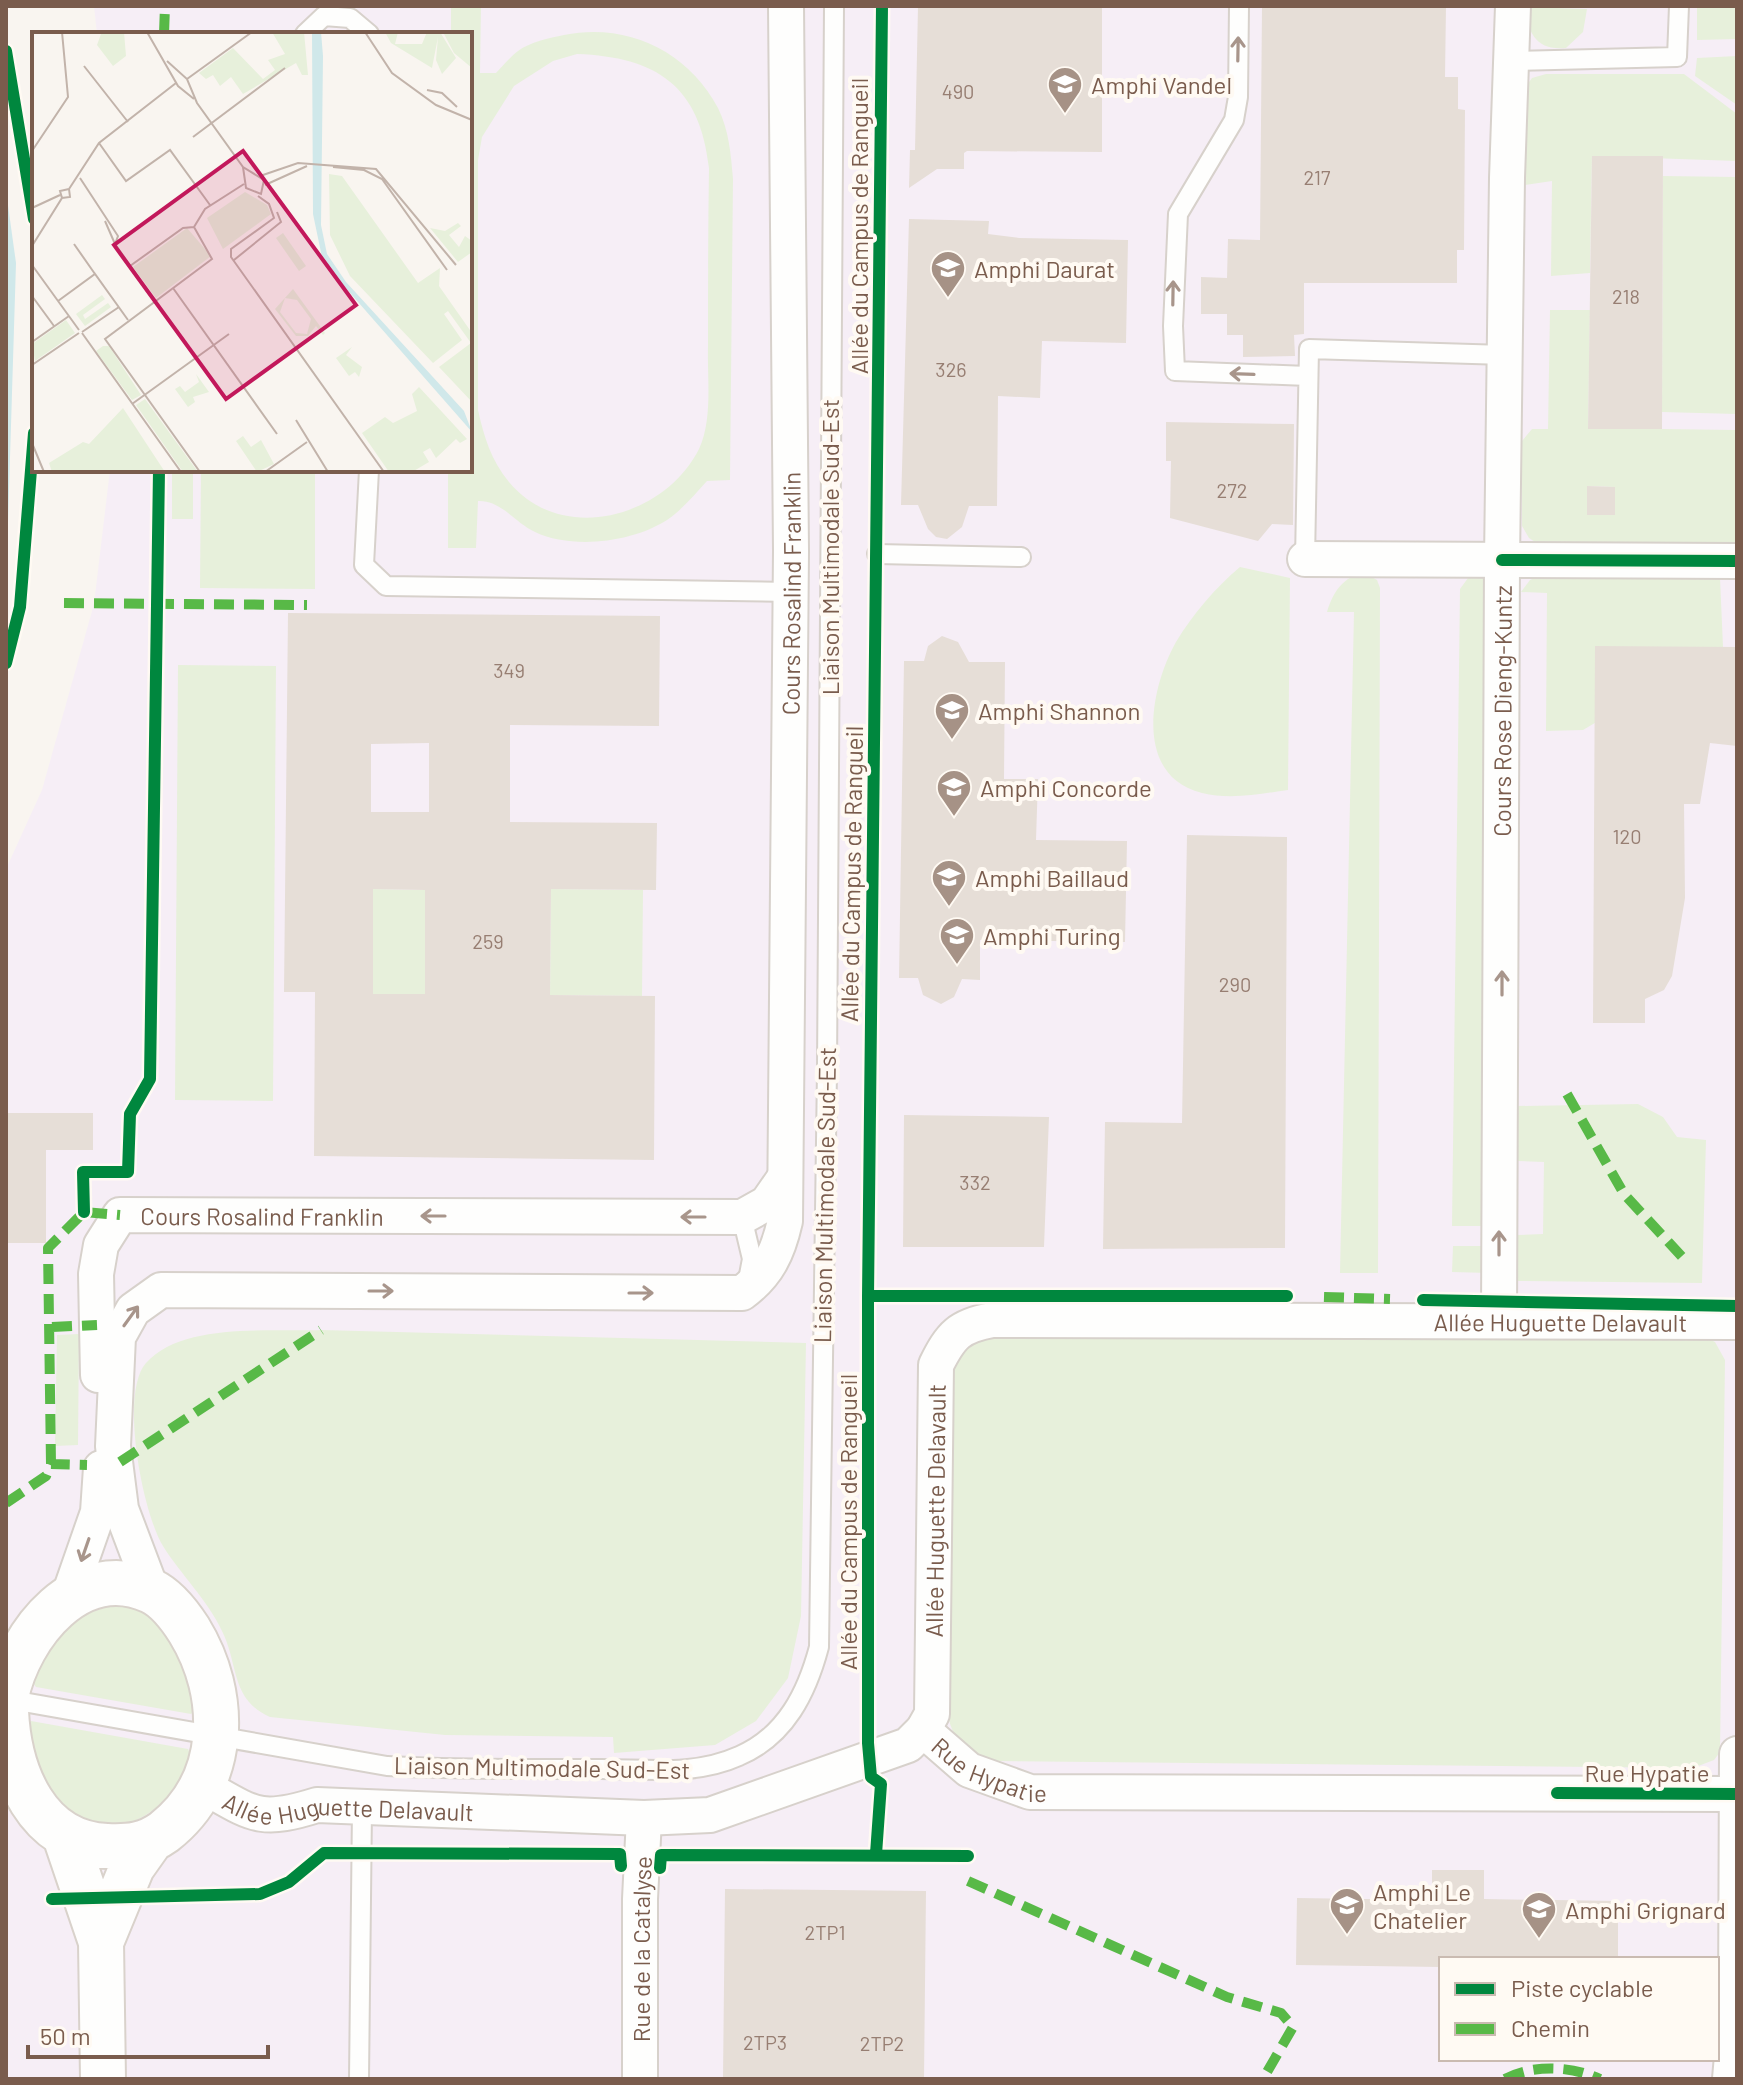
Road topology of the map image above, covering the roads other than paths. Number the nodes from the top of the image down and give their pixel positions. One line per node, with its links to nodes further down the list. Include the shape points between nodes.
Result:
1 (786, 6): 17 (street, Cours Rosalind Franklin)
2 (834, 6): 29 (lane, Liaison Multimodale Sud-Est, via 827,1070 819,1647 811,1676 798,1705 772,1734 741,1756 695,1770 387,1766)
3 (1239, 6): 10 (lane, one-way to 3, via 1175,371 1178,214 1234,120)
4 (1513, 6): 8 (street, Cours Rose Dieng-Kuntz)
5 (1679, 6): 8 (lane, via 1677,57)
6 (307, 32): 7 (lane, via 324,16 350,18)
7 (367, 32)
8 (1513, 61): 9 (street, Cours Rose Dieng-Kuntz)
9 (1505, 355): 10 (lane, via 1309,349); 15 (street, Cours Rose Dieng-Kuntz)
10 (1308, 376): 14 (lane)
11 (369, 472): 17 (lane, via 364,565 386,586)
12 (877, 554): 13 (lane)
13 (1021, 557)
14 (1305, 559): 15 (street)
15 (1502, 560): 16 (street); 21 (street, Cours Rose Dieng-Kuntz, one-way to 15)
16 (1737, 561)
17 (790, 592): 18 (street, Cours Rosalind Franklin)
18 (783, 1180): 19 (street, via 767,1203); 20 (street, Cours Rosalind Franklin, via 785,1221 779,1251 760,1280)
19 (742, 1217): 20 (lane, via 752,1271); 24 (street, Cours Rosalind Franklin, one-way to 24, via 120,1215 101,1245 96,1274 98,1512)
20 (742, 1293): 23 (street, one-way to 20, via 121,1509 113,1446 118,1337 133,1310 161,1290)
21 (1499, 1321): 22 (street, Allée Huguette Delavault); 28 (street, Allée Huguette Delavault, via 966,1324 936,1365 932,1714)
22 (1737, 1322)
23 (152, 1591): 24 (street, via 122,1584); 29 (street, via 180,1616 200,1648 214,1691)
24 (68, 1598): 25 (street)
25 (15, 1645): 26 (street)
26 (6, 1698): 29 (lane, Liaison Multimodale Sud-Est)
27 (6, 1711): 31 (street)
28 (923, 1730): 33 (street, Rue Hypatie, via 969,1770 1030,1792); 35 (street, Allée Huguette Delavault, via 908,1745 710,1815)
29 (217, 1737): 32 (street)
30 (1737, 1754): 33 (street)
31 (8, 1757): 36 (street, via 40,1816)
32 (203, 1786): 34 (street, Allée Huguette Delavault, via 254,1813 278,1817 317,1805); 37 (street, via 187,1810)
33 (1736, 1794): 42 (street, via 1736,2010)
34 (362, 1809): 35 (street, Allée Huguette Delavault); 40 (lane)
35 (644, 1818): 41 (street, Rue de la Catalyse)
36 (65, 1836): 37 (street, via 94,1846); 38 (street)
37 (149, 1843): 38 (street, via 132,1867)
38 (101, 1942): 39 (street)
39 (103, 2079)
40 (359, 2079)
41 (640, 2079)
42 (1730, 2079)

